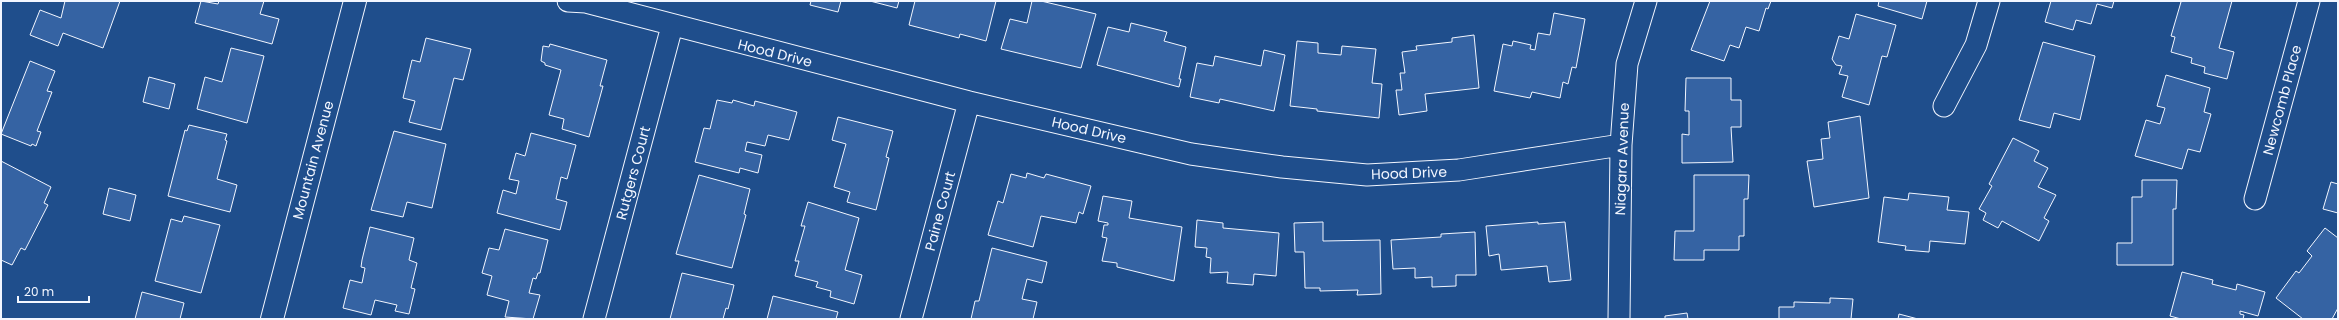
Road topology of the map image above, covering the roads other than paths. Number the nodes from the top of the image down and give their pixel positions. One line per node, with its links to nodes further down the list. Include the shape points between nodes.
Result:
1 (355, 1): 11 (main road, Mountain Avenue)
2 (568, 1): 6 (street, Hood Drive, via 586,2)
3 (1646, 1): 9 (street, Niagara Avenue, via 1627,64)
4 (1989, 1): 8 (street, via 1976,45)
5 (2309, 1): 10 (street, Newcomb Place)
6 (672, 26): 7 (street, Hood Drive); 12 (street, Rutgers Court)
7 (969, 102): 9 (street, Hood Drive, via 1191,154 1282,167 1367,175 1459,170); 13 (street, Paine Court)
8 (1944, 106)
9 (1620, 145): 14 (street, Niagara Avenue)
10 (2255, 199)
11 (272, 319)
12 (594, 319)
13 (911, 319)
14 (1619, 319)

